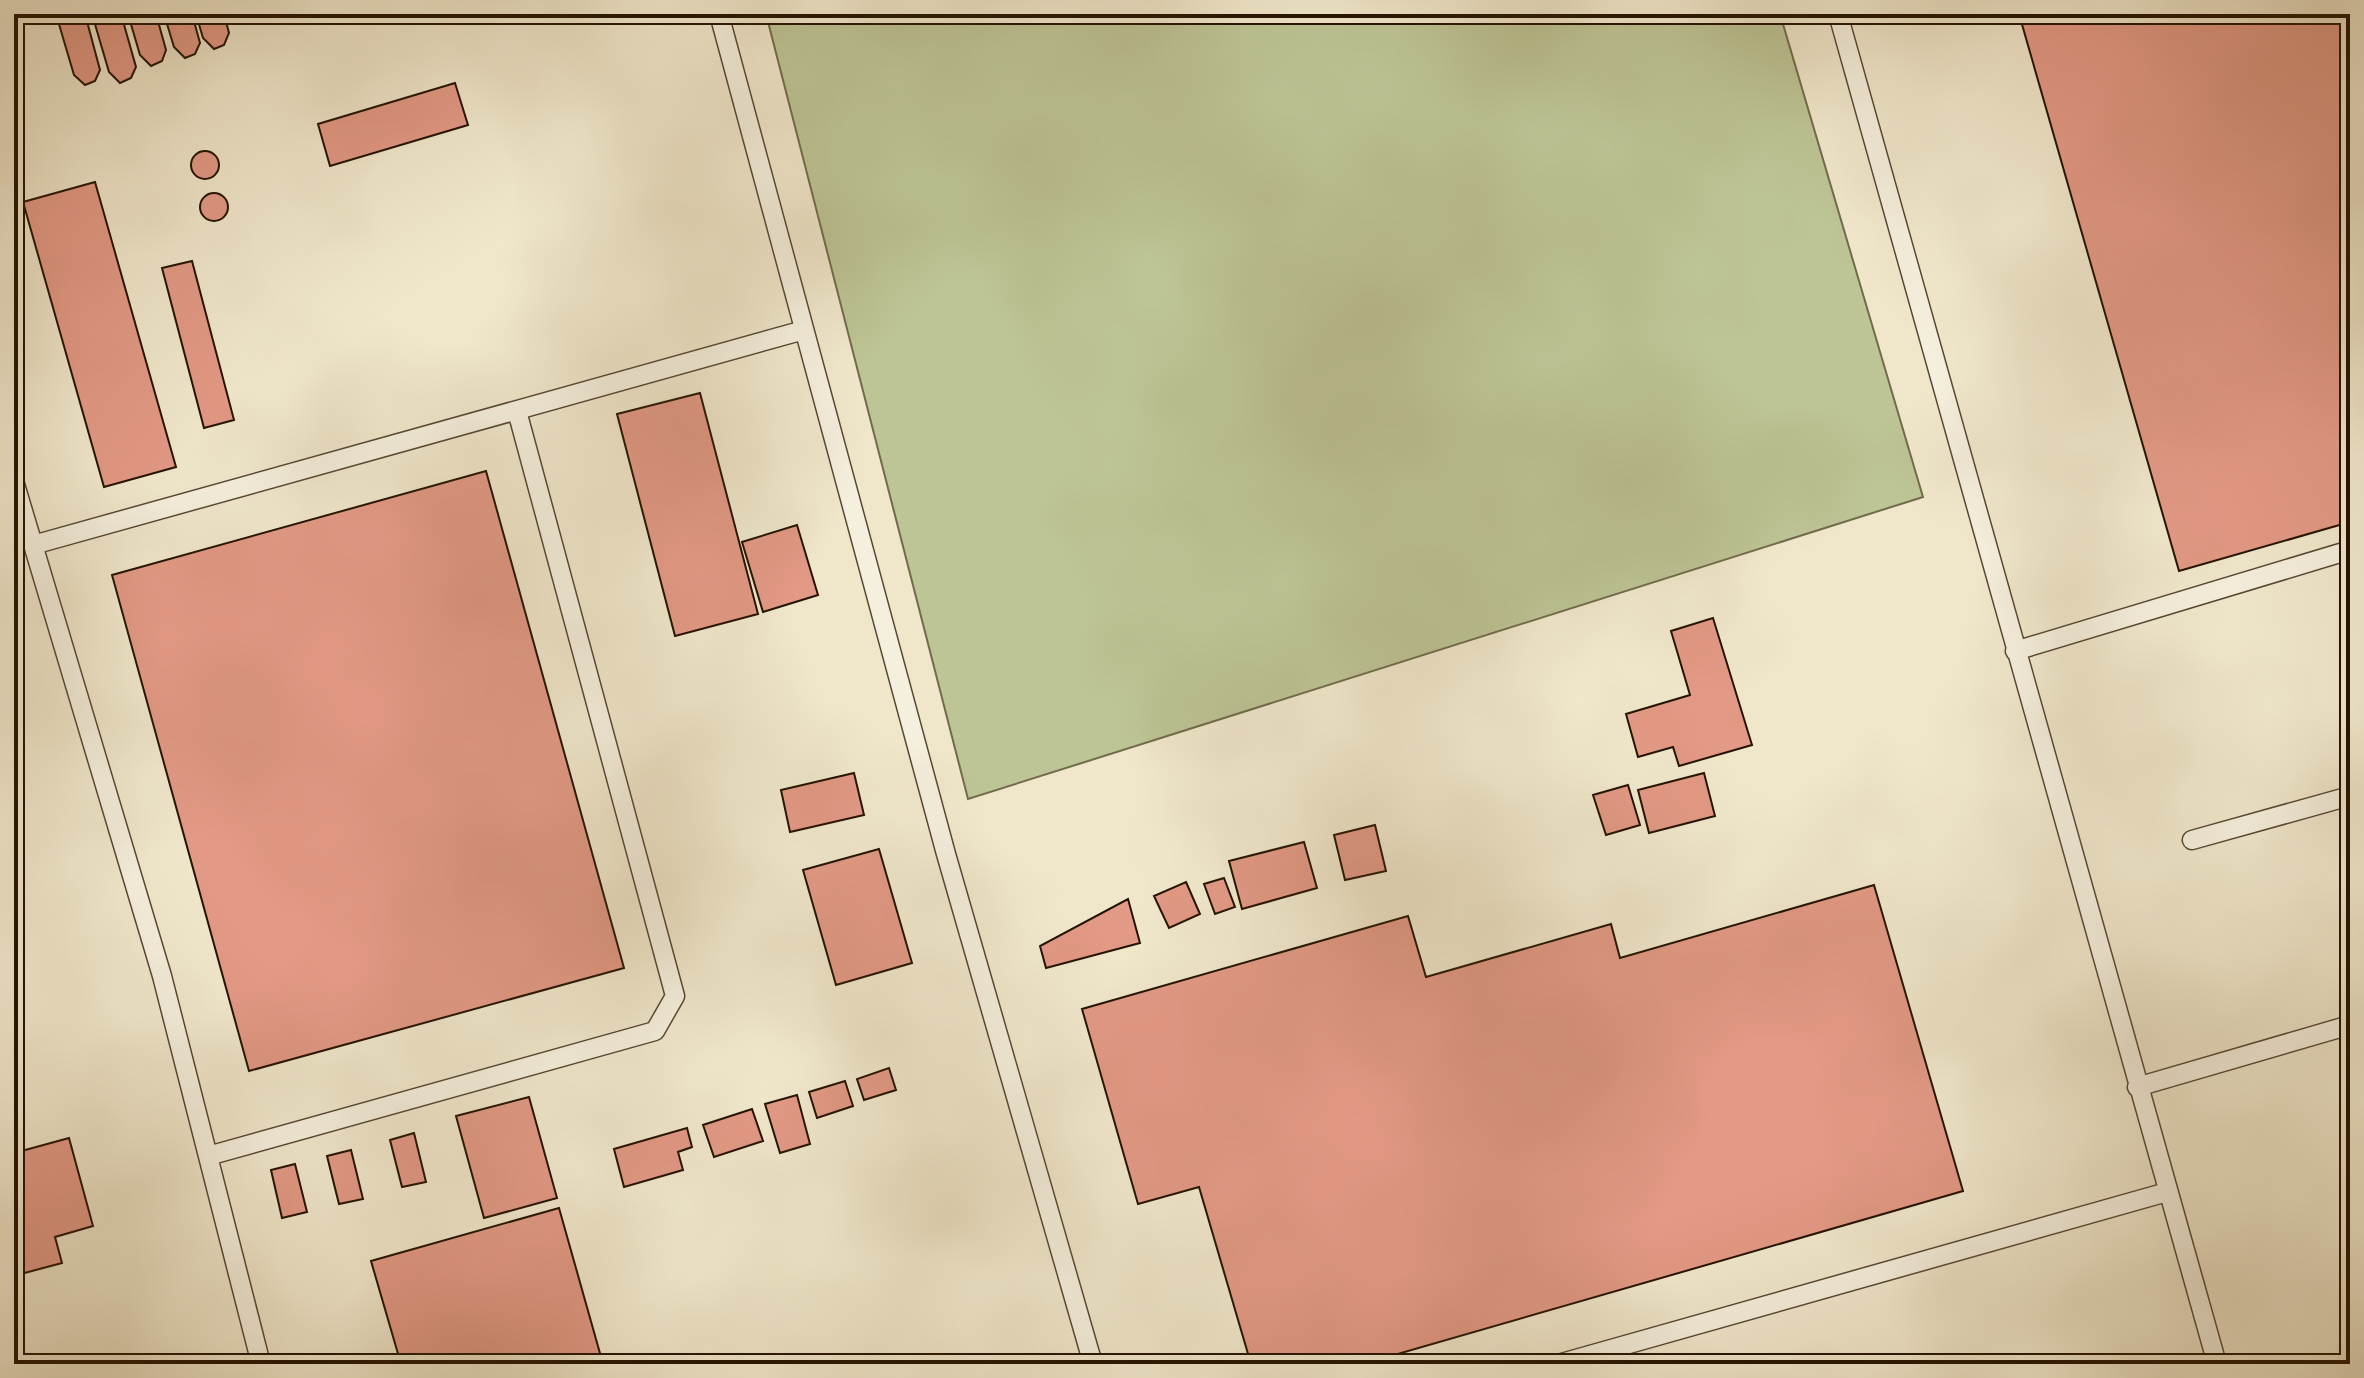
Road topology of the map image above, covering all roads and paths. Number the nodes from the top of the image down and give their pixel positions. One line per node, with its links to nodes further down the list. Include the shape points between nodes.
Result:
1 (719, 14): 3 (lane)
2 (1838, 14): 8 (lane)
3 (804, 330): 4 (lane); 16 (lane, via 946,854)
4 (517, 411): 6 (lane); 13 (lane, via 675,996 655,1031)
5 (14, 481): 6 (lane)
6 (33, 545): 13 (lane, via 162,976)
7 (2350, 550): 8 (lane)
8 (2015, 651): 12 (lane)
9 (2350, 796): 10 (lane)
10 (2192, 840)
11 (2350, 1025): 12 (lane)
12 (2137, 1087): 14 (lane)
13 (208, 1156): 15 (lane)
14 (2167, 1192): 17 (lane); 18 (lane)
15 (261, 1364)
16 (1093, 1364)
17 (1558, 1364)
18 (2217, 1364)

